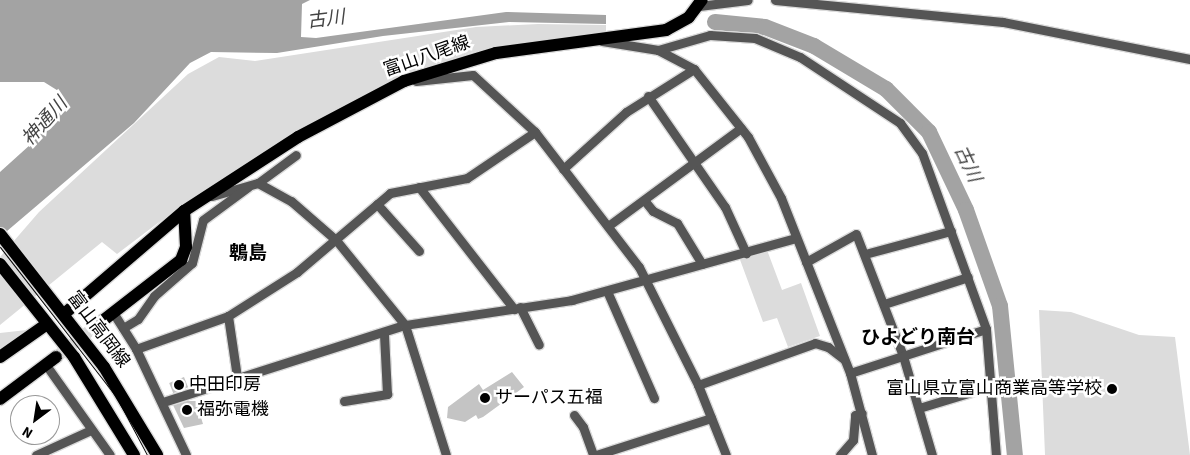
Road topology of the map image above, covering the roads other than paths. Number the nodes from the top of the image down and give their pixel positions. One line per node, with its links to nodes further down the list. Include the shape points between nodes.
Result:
1 (748, 0): 3 (street)
2 (775, 0): 6 (street, via 1004,22)
3 (701, 3): 4 (main road, 富山八尾線, via 666,30)
4 (602, 41): 5 (street); 8 (main road, 富山八尾線, via 496,53)
5 (658, 50): 7 (street); 22 (street, via 710,36 738,34 755,38 808,62 900,123 922,153)
6 (1190, 59)
7 (694, 68): 9 (street); 10 (street)
8 (404, 81): 11 (street, via 473,75); 17 (main road, 富山八尾線, via 298,137)
9 (648, 96): 13 (street); 14 (street)
10 (741, 128): 13 (street); 24 (street, via 765,164)
11 (535, 132): 14 (street); 16 (street, via 467,178)
12 (296, 156): 15 (street)
13 (694, 164): 18 (street); 27 (street, via 725,207)
14 (563, 169): 21 (street)
15 (255, 183): 17 (street); 25 (street, via 291,201); 43 (street, via 203,220 192,263 154,296 138,319)
16 (419, 187): 19 (street, via 390,193); 36 (street)
17 (203, 199): 20 (main road, 富山八尾線)
18 (644, 200): 21 (street); 31 (street, via 653,212 678,224)
19 (377, 204): 25 (street); 26 (street)
20 (184, 211): 37 (main road, 富山八尾線); 38 (main road, via 186,248 180,260)
21 (608, 226): 33 (street)
22 (951, 231): 28 (street); 32 (street)
23 (0, 234): 37 (main road, 富山高岡線)
24 (795, 238): 27 (street); 29 (street)
25 (336, 240): 39 (street, via 297,272); 41 (street)
26 (419, 252)
27 (746, 253): 31 (street)
28 (865, 254): 29 (street, via 856,234); 35 (street)
29 (806, 262): 51 (street)
30 (0, 264): 40 (main road, 富山高岡線)
31 (702, 264): 33 (street)
32 (968, 277): 35 (street); 44 (street)
33 (647, 281): 34 (street); 55 (street)
34 (607, 291): 36 (street); 57 (street)
35 (884, 304): 48 (street)
36 (517, 308): 41 (street); 46 (street)
37 (62, 311): 69 (main road, 富山高岡線, via 121,391)
38 (114, 314): 42 (main road); 43 (street)
39 (228, 316): 47 (street); 54 (street)
40 (45, 321): 49 (main road); 68 (main road, 富山高岡線, via 104,402)
41 (405, 325): 45 (street); 71 (street)
42 (96, 326)
43 (123, 328): 47 (street)
44 (986, 328): 48 (street); 56 (street)
45 (384, 334): 54 (street); 59 (street, via 387,394)
46 (539, 345)
47 (136, 349): 60 (street)
48 (903, 356): 53 (street); 61 (street)
49 (0, 357)
50 (56, 357): 52 (main road)
51 (844, 359): 53 (street); 55 (street, via 815,342)
52 (46, 365): 58 (main road); 65 (street)
53 (850, 373): 62 (street)
54 (237, 377): 60 (street)
55 (698, 385): 64 (street)
56 (992, 386): 61 (street); 77 (street)
57 (654, 398)
58 (0, 399)
59 (344, 401)
60 (163, 402): 70 (street)
61 (919, 408): 76 (street)
62 (862, 412): 74 (street, via 855,415 853,440); 75 (street)
63 (574, 416): 72 (street, via 583,426)
64 (711, 418): 72 (street); 73 (street)
65 (91, 430): 66 (street); 67 (street)
66 (36, 455)
67 (110, 455)
68 (134, 455)
69 (157, 455)
70 (186, 455)
71 (446, 455)
72 (594, 455)
73 (726, 455)
74 (840, 455)
75 (872, 455)
76 (932, 455)
77 (996, 455)

